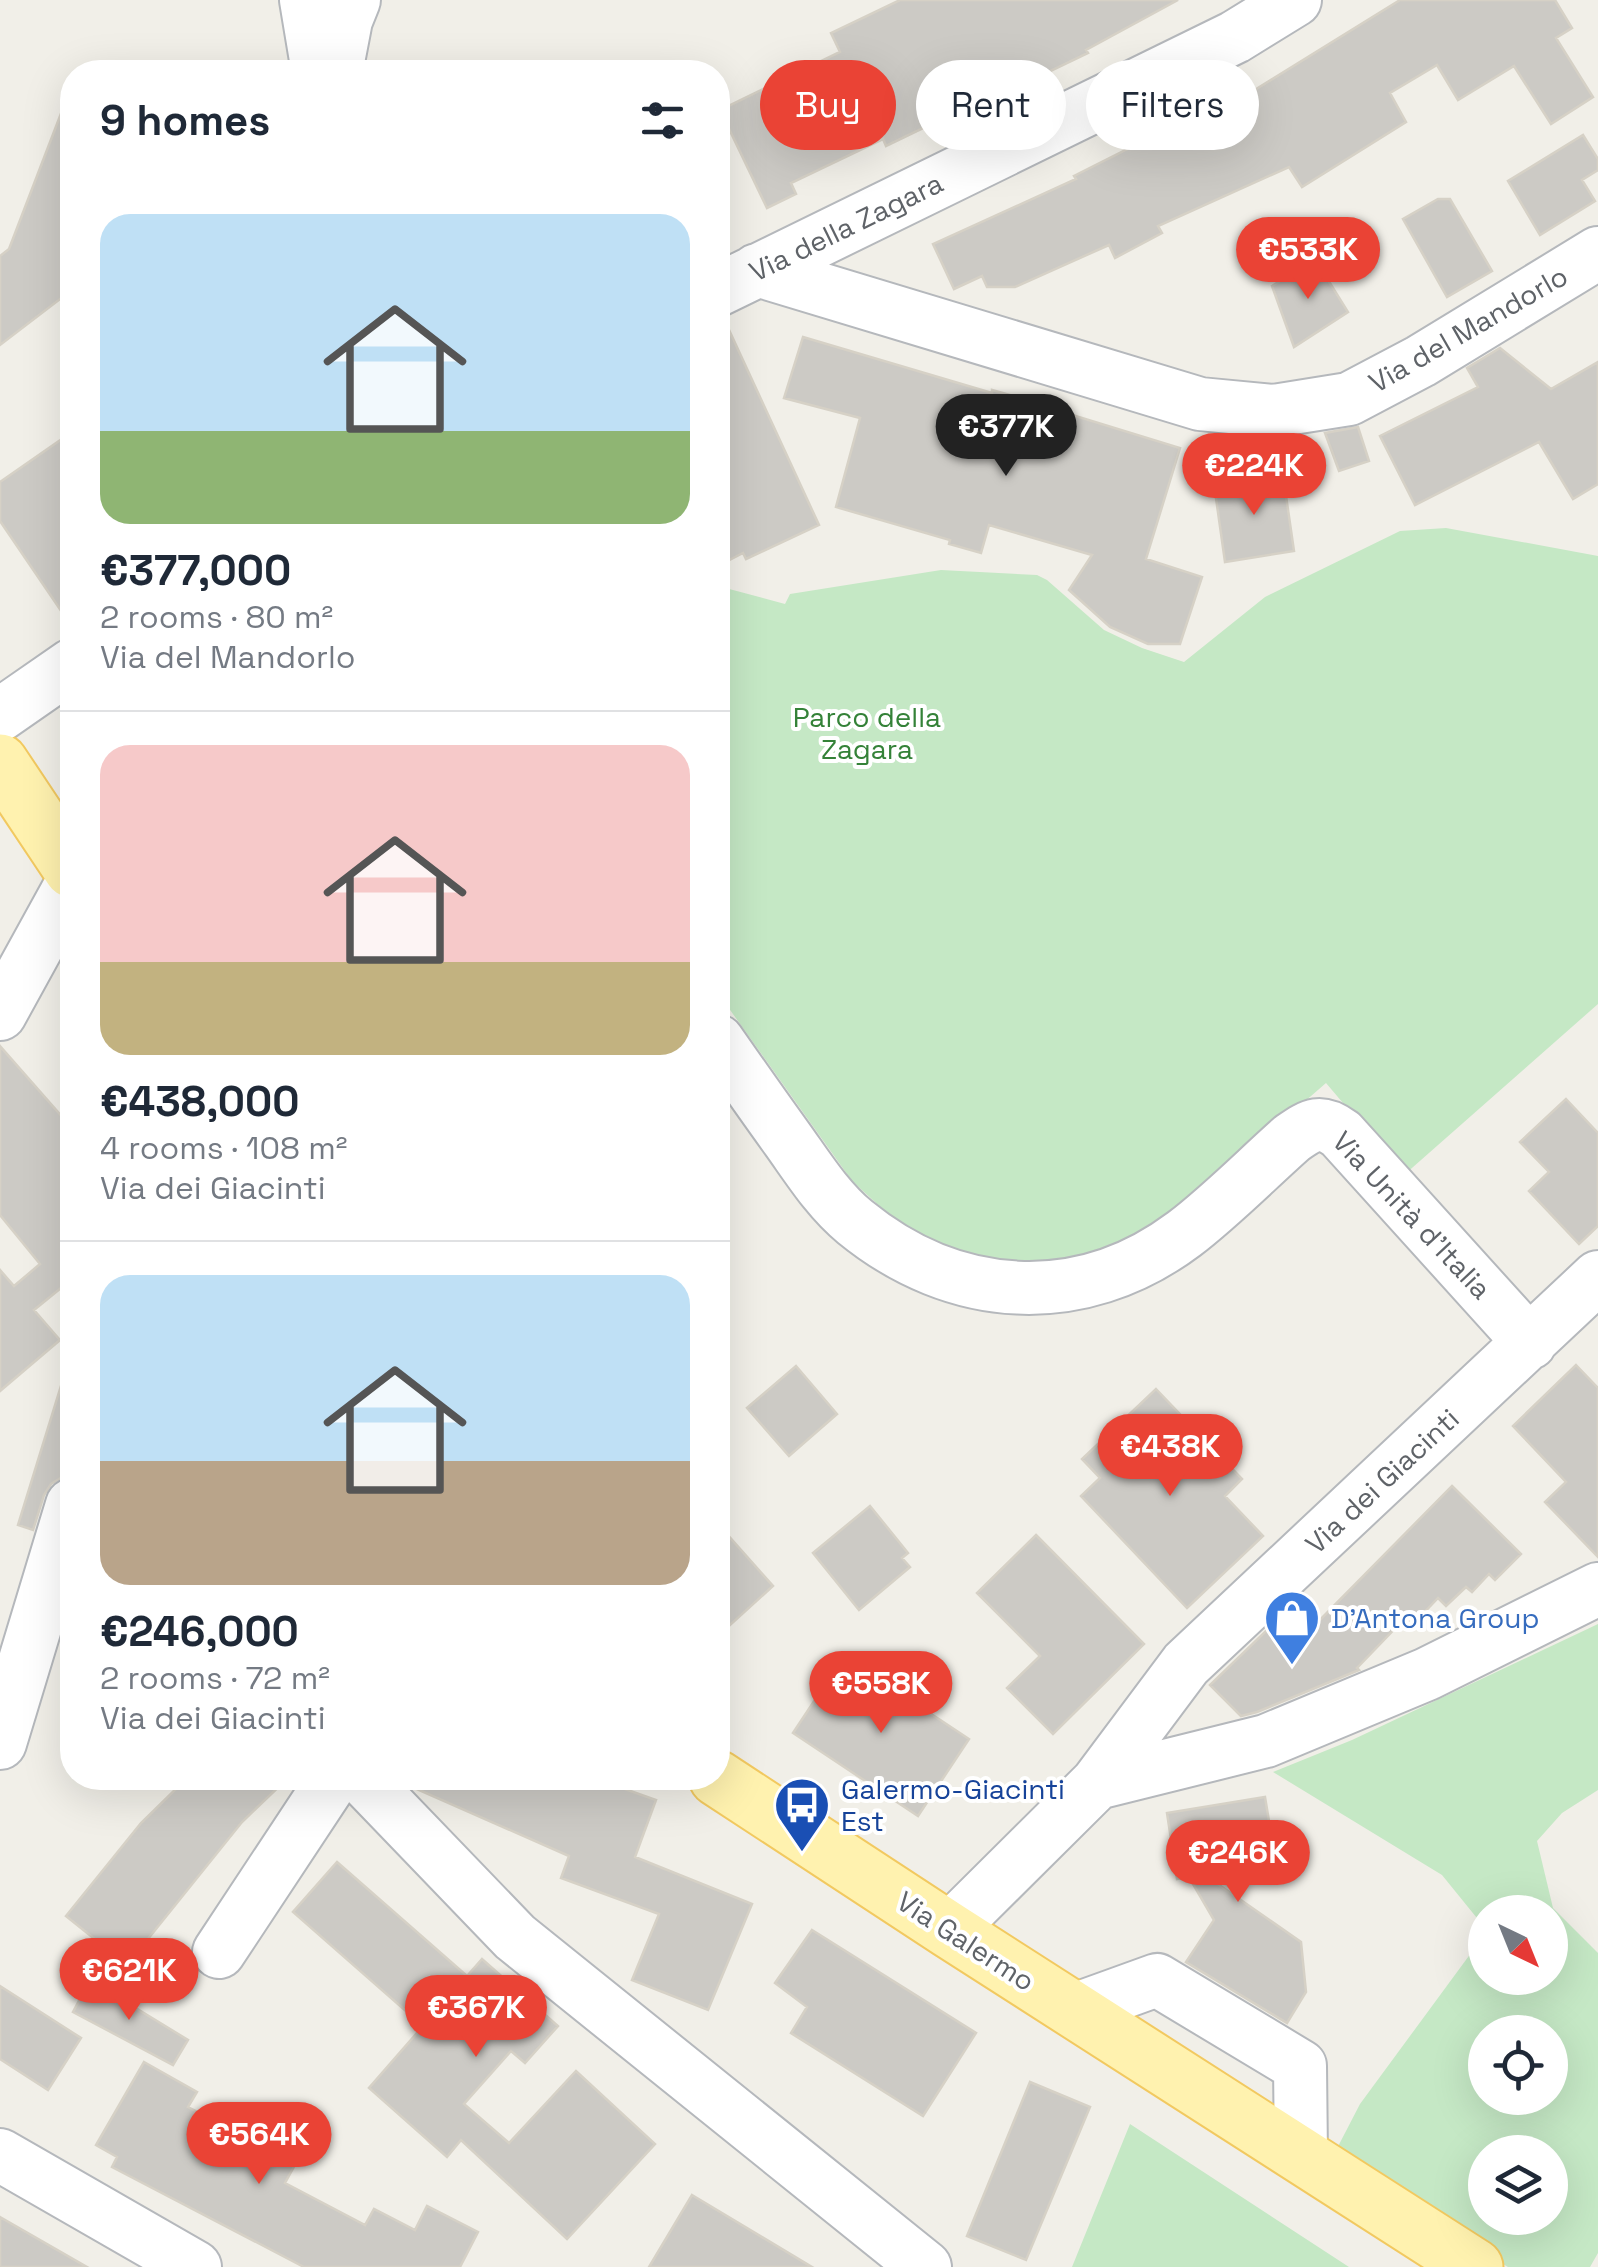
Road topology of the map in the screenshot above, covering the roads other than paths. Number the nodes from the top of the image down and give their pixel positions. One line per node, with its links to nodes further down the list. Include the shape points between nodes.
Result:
1 (306, 0): 4 (street)
2 (354, 0): 5 (street)
3 (1295, 0): 7 (street, Via della Zagara, via 1234,37)
4 (316, 60)
5 (338, 60)
6 (1598, 253): 7 (street, Via del Mandorlo, via 1349,398 1273,411 1200,404)
7 (737, 280)
8 (60, 674): 9 (street)
9 (0, 714)
10 (0, 762): 11 (main road)
11 (60, 852)
12 (60, 905): 13 (street)
13 (0, 1014)
14 (730, 1058): 16 (street, Via Unità d'Italia, via 818,1183 854,1222 912,1260 993,1287 1090,1282 1135,1264 1184,1234 1305,1128 1330,1126)
15 (1598, 1277): 16 (street, Via dei Giacinti)
16 (1530, 1343): 20 (street, Via dei Giacinti, via 1186,1664)
17 (60, 1546): 19 (street)
18 (1598, 1588): 20 (street, via 1427,1674 1266,1740)
19 (0, 1743)
20 (1097, 1783): 24 (street, Via dei Giacinti)
21 (730, 1787): 24 (main road, Via Galermo)
22 (326, 1790): 25 (street)
23 (373, 1790): 31 (street, via 514,1937)
24 (949, 1930): 26 (main road, Via Galermo)
25 (219, 1952)
26 (1074, 2010): 27 (main road, Via Galermo); 29 (street, via 1157,1980 1300,2066)
27 (1217, 2102): 29 (main road); 32 (main road, via 1343,2210)
28 (0, 2155): 30 (street)
29 (1302, 2156): 33 (main road)
30 (195, 2267)
31 (925, 2267)
32 (1426, 2267)
33 (1475, 2267)

